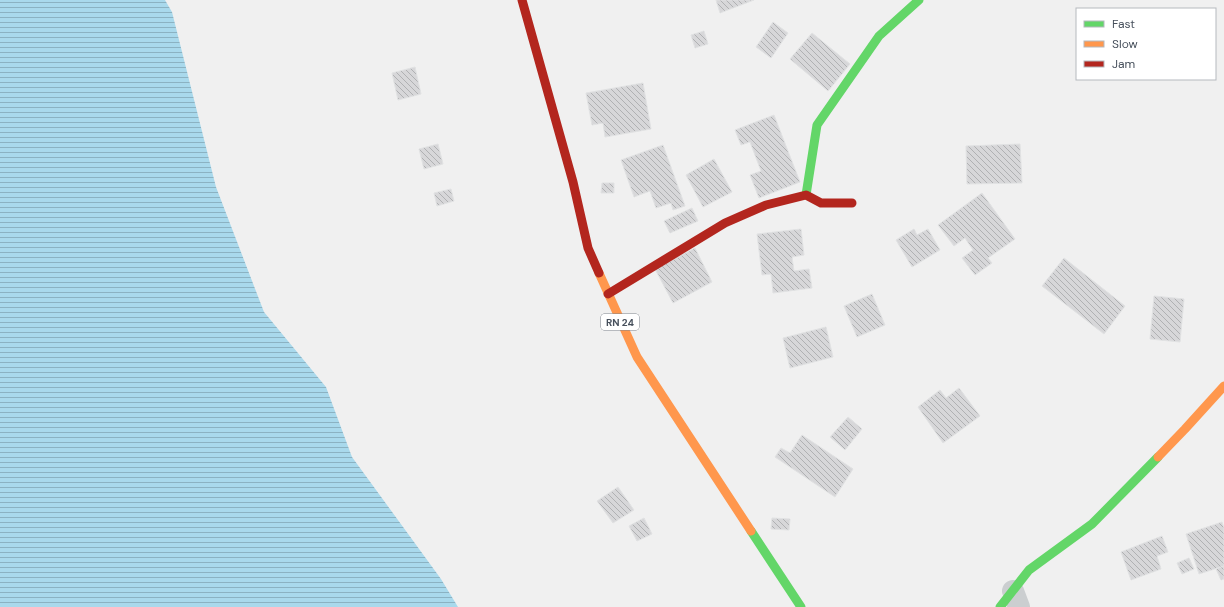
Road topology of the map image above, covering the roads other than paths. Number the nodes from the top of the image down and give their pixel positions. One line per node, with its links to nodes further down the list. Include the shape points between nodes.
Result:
1 (522, 0): 5 (street, RN 24, via 571,175 588,248)
2 (919, 0): 3 (street, via 879,36 817,125)
3 (806, 195): 4 (street, via 820,203); 5 (street, via 766,205 725,223)
4 (852, 204)
5 (608, 294): 8 (street, RN 24, via 637,357)
6 (1224, 386): 7 (street, via 1092,524 1029,570)
7 (1011, 602)
8 (801, 607)

